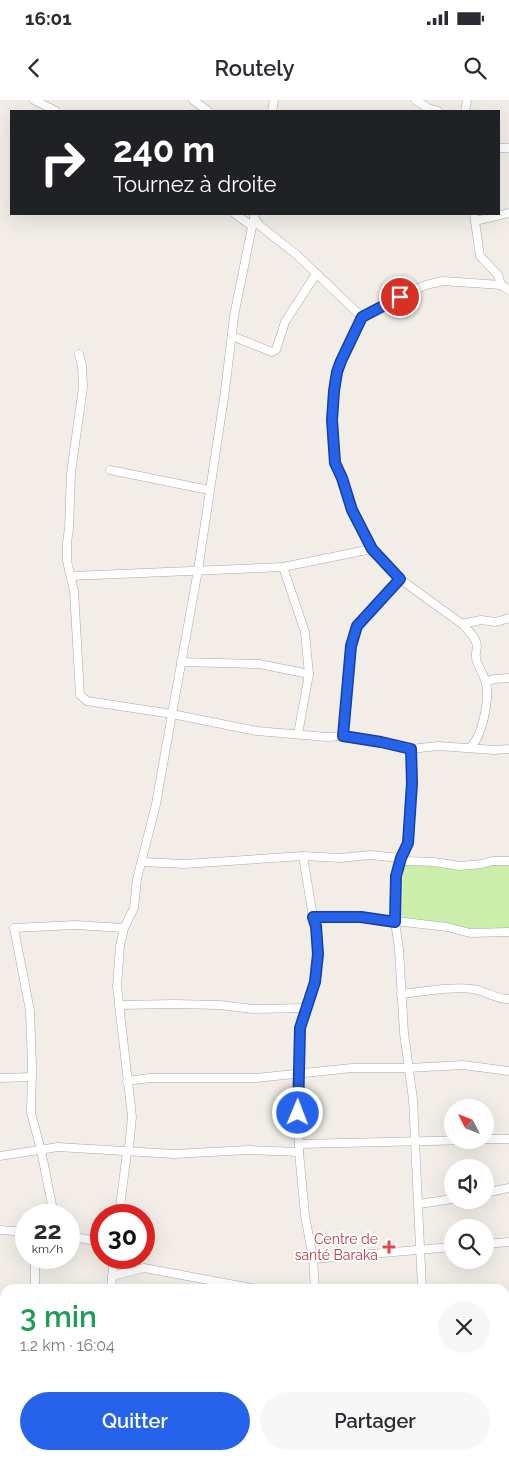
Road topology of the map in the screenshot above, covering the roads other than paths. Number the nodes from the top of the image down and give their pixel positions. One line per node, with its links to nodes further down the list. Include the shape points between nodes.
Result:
1 (34, 100): 4 (street)
2 (192, 100): 5 (street)
3 (415, 100): 6 (street)
4 (54, 110)
5 (207, 110)
6 (435, 110)
7 (236, 215): 11 (street)
8 (255, 215): 11 (street); 12 (street, via 259,224)
9 (495, 215): 10 (street)
10 (475, 218): 13 (street, via 480,256 498,275)
11 (252, 226): 16 (street)
12 (316, 274): 15 (street); 16 (street, via 285,322 276,350 272,352)
13 (502, 285): 14 (street); 15 (street, via 443,280 409,292)
14 (509, 290)
15 (362, 317): 20 (street, via 337,372 332,431 335,463 348,502)
16 (232, 336): 19 (street)
17 (78, 354): 23 (street, via 83,387 71,473 67,561)
18 (110, 470): 19 (street)
19 (209, 490): 22 (street)
20 (372, 549): 21 (street); 24 (street)
21 (283, 567): 22 (street); 28 (street, via 305,632)
22 (198, 570): 23 (street); 27 (street)
23 (71, 576): 31 (street, via 80,695 87,701)
24 (400, 579): 26 (street); 33 (street, via 354,633)
25 (509, 618): 26 (street)
26 (462, 624): 30 (street, via 477,644 476,659)
27 (182, 662): 28 (street, via 259,664); 31 (street)
28 (309, 674): 32 (street)
29 (509, 678): 30 (street)
30 (486, 682): 34 (street, via 485,712 477,740)
31 (172, 714): 32 (street, via 257,732); 40 (street)
32 (298, 734): 33 (street)
33 (343, 736): 35 (street)
34 (469, 748): 35 (street, via 438,746); 36 (street)
35 (411, 749): 38 (street, via 408,843)
36 (509, 750)
37 (303, 856): 38 (street); 40 (street, via 184,864); 41 (street)
38 (401, 858): 39 (street, via 460,866); 42 (street, via 396,876)
39 (509, 861)
40 (142, 862): 43 (street, via 134,908)
41 (313, 917): 42 (street, via 361,917); 48 (street, via 318,954 315,982)
42 (395, 922): 44 (street, via 470,933); 45 (street)
43 (124, 928): 47 (street, via 117,986); 52 (street, via 75,925 14,928 30,1011)
44 (509, 932)
45 (401, 994): 46 (street, via 465,988); 49 (street)
46 (509, 999)
47 (119, 1005): 48 (street); 54 (street)
48 (307, 1008): 51 (street, via 300,1028)
49 (408, 1068): 50 (street, via 463,1065); 51 (street, via 352,1068); 58 (street)
50 (509, 1071)
51 (300, 1074): 54 (street); 59 (street)
52 (32, 1077): 53 (street); 60 (street, via 31,1113)
53 (0, 1078)
54 (128, 1081): 61 (street, via 132,1117)
55 (509, 1138): 56 (street)
56 (494, 1139)
57 (444, 1141): 58 (street)
58 (415, 1142): 59 (street); 68 (street)
59 (299, 1148): 61 (street, via 174,1154); 75 (street)
60 (41, 1150): 61 (street, via 58,1147); 62 (street); 66 (street)
61 (127, 1152): 67 (street)
62 (0, 1156)
63 (509, 1188): 64 (street)
64 (494, 1191)
65 (444, 1200): 68 (street)
66 (52, 1204)
67 (120, 1204)
68 (419, 1204): 74 (street)
69 (0, 1230): 70 (street)
70 (15, 1231)
71 (509, 1242): 72 (street)
72 (494, 1243)
73 (444, 1248): 74 (street)
74 (420, 1250): 75 (street); 83 (street)
75 (313, 1259): 82 (street)
76 (36, 1269): 79 (street)
77 (113, 1269): 78 (street)
78 (112, 1276): 80 (street); 81 (street, via 144,1268)
79 (35, 1284)
80 (111, 1284)
81 (230, 1284)
82 (315, 1284)
83 (422, 1284)

